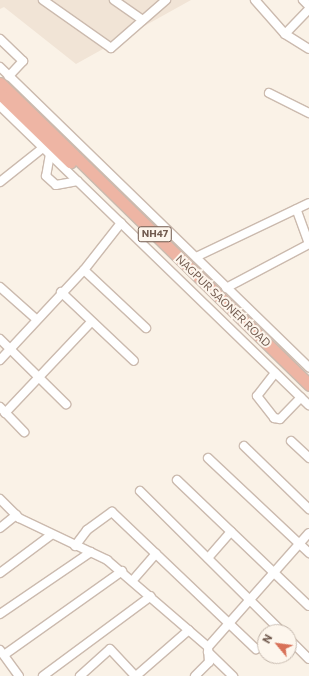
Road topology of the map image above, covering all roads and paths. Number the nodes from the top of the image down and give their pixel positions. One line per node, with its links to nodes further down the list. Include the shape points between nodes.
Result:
1 (43, 0): 7 (street, via 111,48)
2 (114, 0): 7 (street)
3 (166, 0): 7 (street)
4 (255, 0): 8 (street)
5 (303, 0): 6 (street)
6 (309, 8): 8 (street)
7 (143, 20)
8 (285, 34): 10 (street)
9 (0, 40): 12 (street, via 23,61)
10 (309, 48)
11 (0, 67): 12 (street)
12 (9, 76): 25 (street)
13 (0, 83): 40 (highway, NAGPUR SAONER ROAD / NH47)
14 (269, 93): 17 (street)
15 (0, 94): 41 (highway, NAGPUR SAONER ROAD / NH47)
16 (0, 106): 18 (street)
17 (309, 113)
18 (44, 147): 19 (street); 21 (street)
19 (50, 154): 20 (street); 20 (street, via 46,176 56,185)
20 (78, 181): 24 (street)
21 (0, 182)
22 (309, 203): 23 (street)
23 (296, 209): 25 (street); 28 (street, via 309,244)
24 (121, 223): 26 (street); 38 (street)
25 (196, 258): 28 (street)
26 (84, 270): 29 (street); 32 (street)
27 (0, 287): 30 (street)
28 (226, 288): 37 (street)
29 (61, 292): 30 (street); 31 (street)
30 (36, 319): 34 (street)
31 (91, 322): 36 (street); 39 (street)
32 (146, 328)
33 (0, 339): 34 (street)
34 (10, 348): 35 (street); 39 (street)
35 (0, 360)
36 (134, 361)
37 (309, 368)
38 (275, 373): 41 (street); 41 (street, via 257,396 274,418 280,419)
39 (40, 378): 42 (street); 44 (street)
40 (309, 385)
41 (305, 396): 43 (street)
42 (66, 404)
43 (309, 405)
44 (3, 410): 45 (street)
45 (24, 432)
46 (291, 441): 49 (street)
47 (244, 446): 53 (street)
48 (208, 458): 59 (street)
49 (309, 458)
50 (177, 480): 56 (street)
51 (140, 491): 64 (street)
52 (0, 499): 54 (street)
53 (309, 509)
54 (16, 515): 55 (street); 58 (street)
55 (0, 528)
56 (231, 532): 64 (street); 66 (street)
57 (309, 533): 59 (street)
58 (50, 535): 60 (street); 67 (street)
59 (299, 544): 62 (street); 66 (street)
60 (75, 546): 61 (street); 63 (street, via 87,530 112,512)
61 (91, 552): 65 (street); 72 (street)
62 (309, 553)
63 (156, 554): 68 (street); 73 (street)
64 (208, 558): 70 (street)
65 (122, 571): 68 (street); 79 (street)
66 (273, 572): 70 (street); 71 (street)
67 (0, 573)
68 (133, 580): 69 (street)
69 (150, 596): 75 (street); 82 (street)
70 (249, 599): 73 (street); 74 (street)
71 (309, 606)
72 (0, 614)
73 (228, 624): 77 (street); 78 (street)
74 (274, 624)
75 (189, 630): 78 (street); 84 (street)
76 (297, 647): 80 (street)
77 (256, 649)
78 (208, 650): 85 (street, via 210,662); 86 (street)
79 (2, 653): 81 (street)
80 (309, 660)
81 (19, 676)
82 (43, 676)
83 (80, 676): 84 (street, via 110,649)
84 (135, 676)
85 (195, 676)
86 (233, 676)

